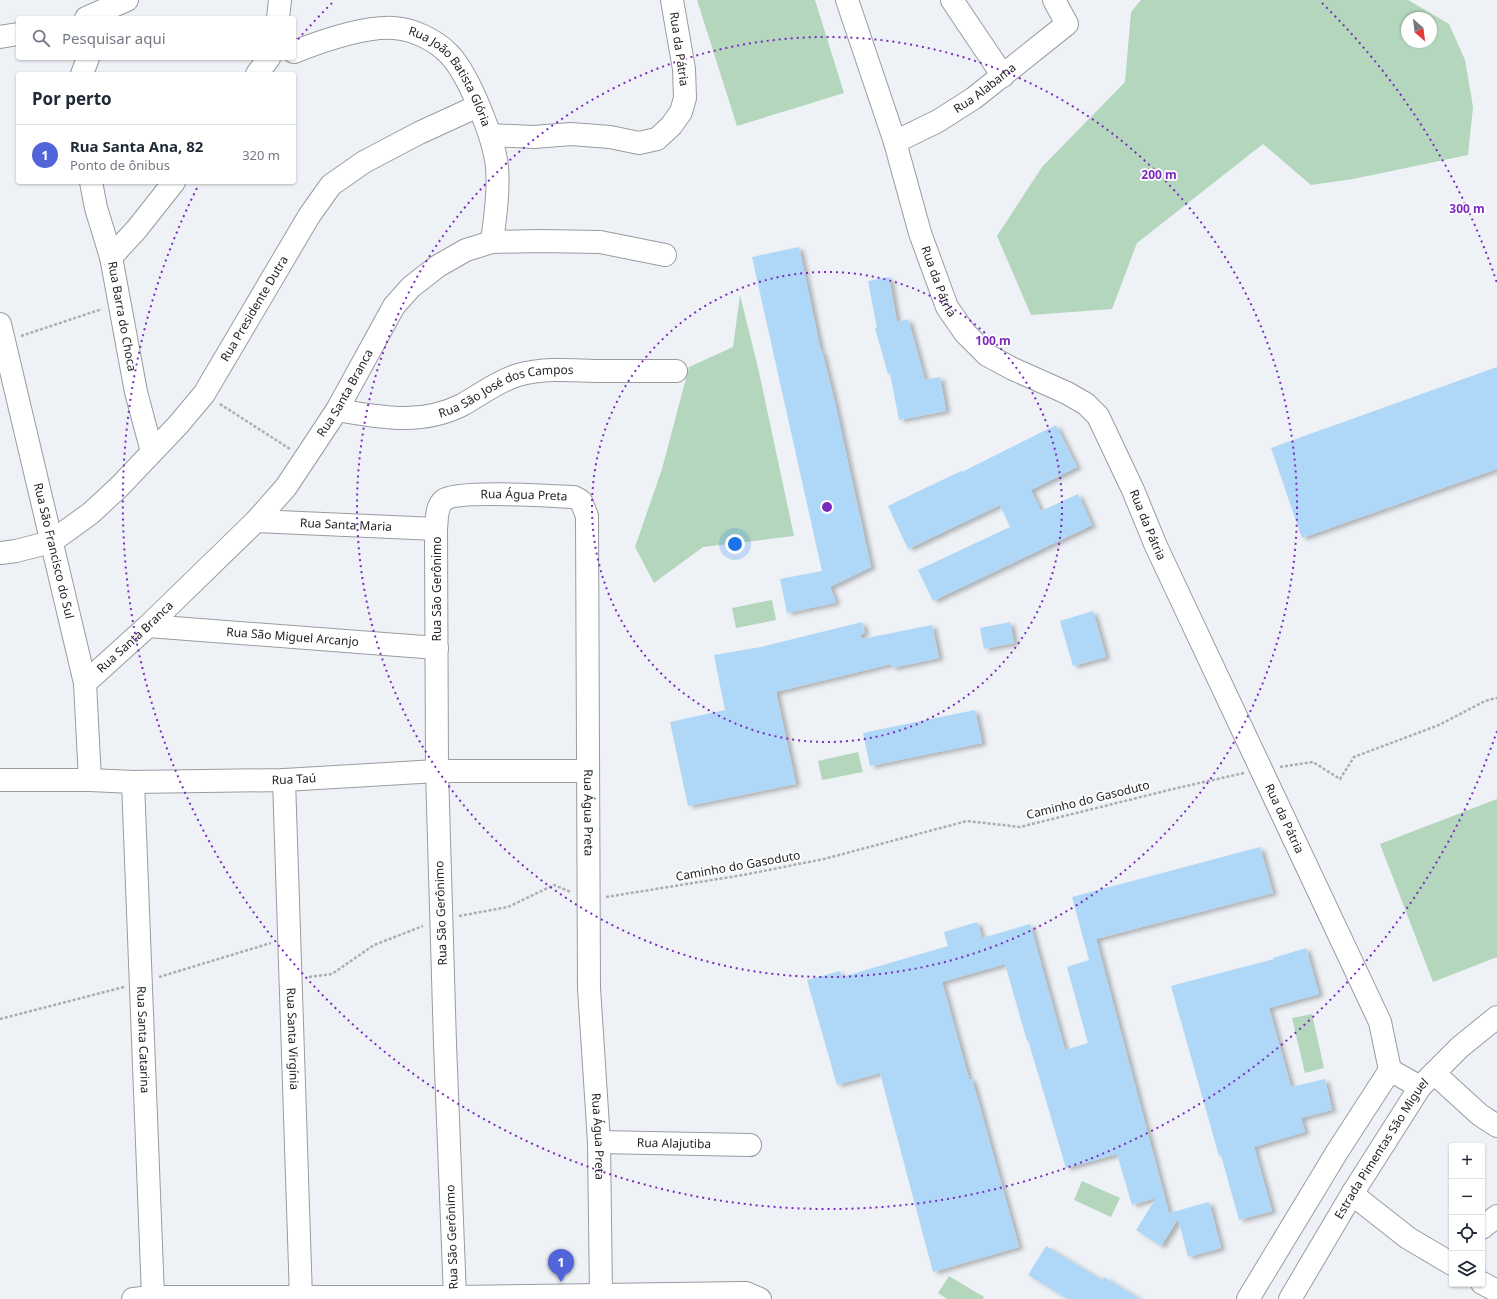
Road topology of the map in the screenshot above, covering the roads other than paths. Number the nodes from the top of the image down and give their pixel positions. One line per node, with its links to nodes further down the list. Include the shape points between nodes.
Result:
1 (127, 0): 8 (street)
2 (130, 0): 9 (street)
3 (280, 0): 10 (street)
4 (672, 0): 18 (street, Rua da Pátria, via 684,68 685,98 681,112 662,136 650,142 639,143 610,137 571,134 534,137)
5 (847, 0): 19 (street, Rua da Pátria)
6 (952, 0): 16 (street)
7 (1054, 0): 16 (street, Rua Alabama, via 1067,24)
8 (91, 16)
9 (121, 16)
10 (278, 16)
11 (16, 34): 12 (street)
12 (0, 37)
13 (296, 51): 17 (street, Rua João Batista Glória, via 370,30 395,28 419,34 449,54 461,71)
14 (87, 60): 15 (street)
15 (83, 72)
16 (1003, 76): 19 (street, Rua Alabama, via 938,121)
17 (478, 106): 18 (street, Rua João Batista Glória); 28 (street, Rua Presidente Dutra, via 364,162 332,186 310,216 204,394)
18 (490, 135): 22 (street, Rua João Batista Glória, via 497,167 497,204)
19 (895, 142): 43 (street, Rua da Pátria, via 920,232 947,306 965,332 987,355 1067,393 1086,404 1098,416 1156,546 1380,1022)
20 (91, 184): 24 (street, Rua Barra do Choca)
21 (172, 184): 24 (street)
22 (492, 242): 23 (street, Rua Santa Branca, via 600,242); 27 (street, Rua Santa Branca, via 466,250 438,266 394,306)
23 (665, 255)
24 (111, 257): 28 (street, Rua Barra do Choca, via 136,392)
25 (2, 333): 31 (street, Rua São Francisco do Sul)
26 (676, 371): 27 (street, Rua São José dos Campos, via 550,370 518,375 502,381 460,406 432,416 409,420)
27 (337, 410): 29 (street, Rua Santa Branca, via 286,486)
28 (152, 452): 31 (street, Rua Presidente Dutra, via 91,513)
29 (256, 521): 30 (street, Rua Santa Maria); 33 (street, Rua Santa Branca)
30 (436, 529): 34 (street, Rua São Gerônimo); 36 (street, Rua Água Preta, via 439,505 444,499 452,496 574,497 582,501 586,508 588,529)
31 (51, 542): 32 (street); 35 (street, Rua São Francisco do Sul)
32 (0, 553)
33 (148, 626): 34 (street, Rua São Miguel Arcanjo); 35 (street, Rua Santa Branca)
34 (437, 648): 37 (street, Rua São Gerônimo)
35 (85, 684): 39 (street, Rua São Francisco do Sul)
36 (587, 771): 37 (street, Rua Taú); 46 (street, Rua Água Preta, via 589,988)
37 (437, 772): 40 (street, Rua Taú); 55 (street, Rua São Gerônimo)
38 (0, 780): 39 (street, Rua Taú)
39 (90, 780): 41 (street, Rua Taú)
40 (284, 780): 41 (street, Rua Taú); 57 (street, Rua Santa Virgínia)
41 (133, 782): 56 (street, Rua Santa Catarina, via 141,983)
42 (1497, 1017): 44 (street, Estrada Pimentas São Miguel, via 1460,1047)
43 (1390, 1070): 44 (street); 59 (street, via 1336,1152)
44 (1427, 1080): 45 (street); 48 (street, Estrada Pimentas São Miguel)
45 (1497, 1126)
46 (599, 1142): 47 (street, Rua Alajutiba); 54 (street, Rua Água Preta)
47 (750, 1145)
48 (1352, 1194): 51 (street, via 1408,1238); 60 (street, Estrada Pimentas São Miguel)
49 (1497, 1216): 50 (street)
50 (1485, 1226)
51 (1449, 1262)
52 (1485, 1285): 53 (street)
53 (1497, 1291)
54 (601, 1296): 55 (street); 58 (street, via 746,1293)
55 (455, 1297): 57 (street)
56 (143, 1298): 57 (street)
57 (301, 1298)
58 (760, 1299)
59 (1248, 1299)
60 (1290, 1299)

